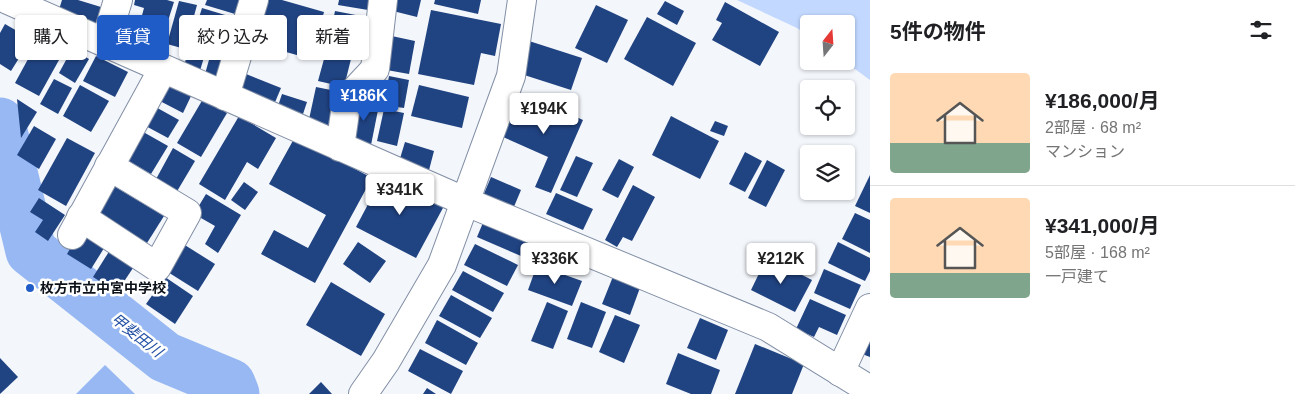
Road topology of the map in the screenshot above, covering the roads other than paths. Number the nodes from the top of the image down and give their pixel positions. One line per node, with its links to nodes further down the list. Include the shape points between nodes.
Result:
1 (8, 0): 7 (street)
2 (118, 0): 6 (street)
3 (254, 0): 10 (street)
4 (383, 0): 11 (street, via 375,69 347,99)
5 (522, 0): 13 (street, via 511,76)
6 (114, 15)
7 (97, 40)
8 (142, 60): 9 (street)
9 (163, 69): 10 (street); 12 (street)
10 (225, 96): 11 (street)
11 (340, 147): 13 (street)
12 (109, 166): 12 (street, via 76,226 157,267 187,213)
13 (464, 202): 15 (street, via 768,326); 17 (street, via 442,265)
14 (870, 308): 15 (street)
15 (840, 372): 16 (street)
16 (870, 390)
17 (364, 394)

